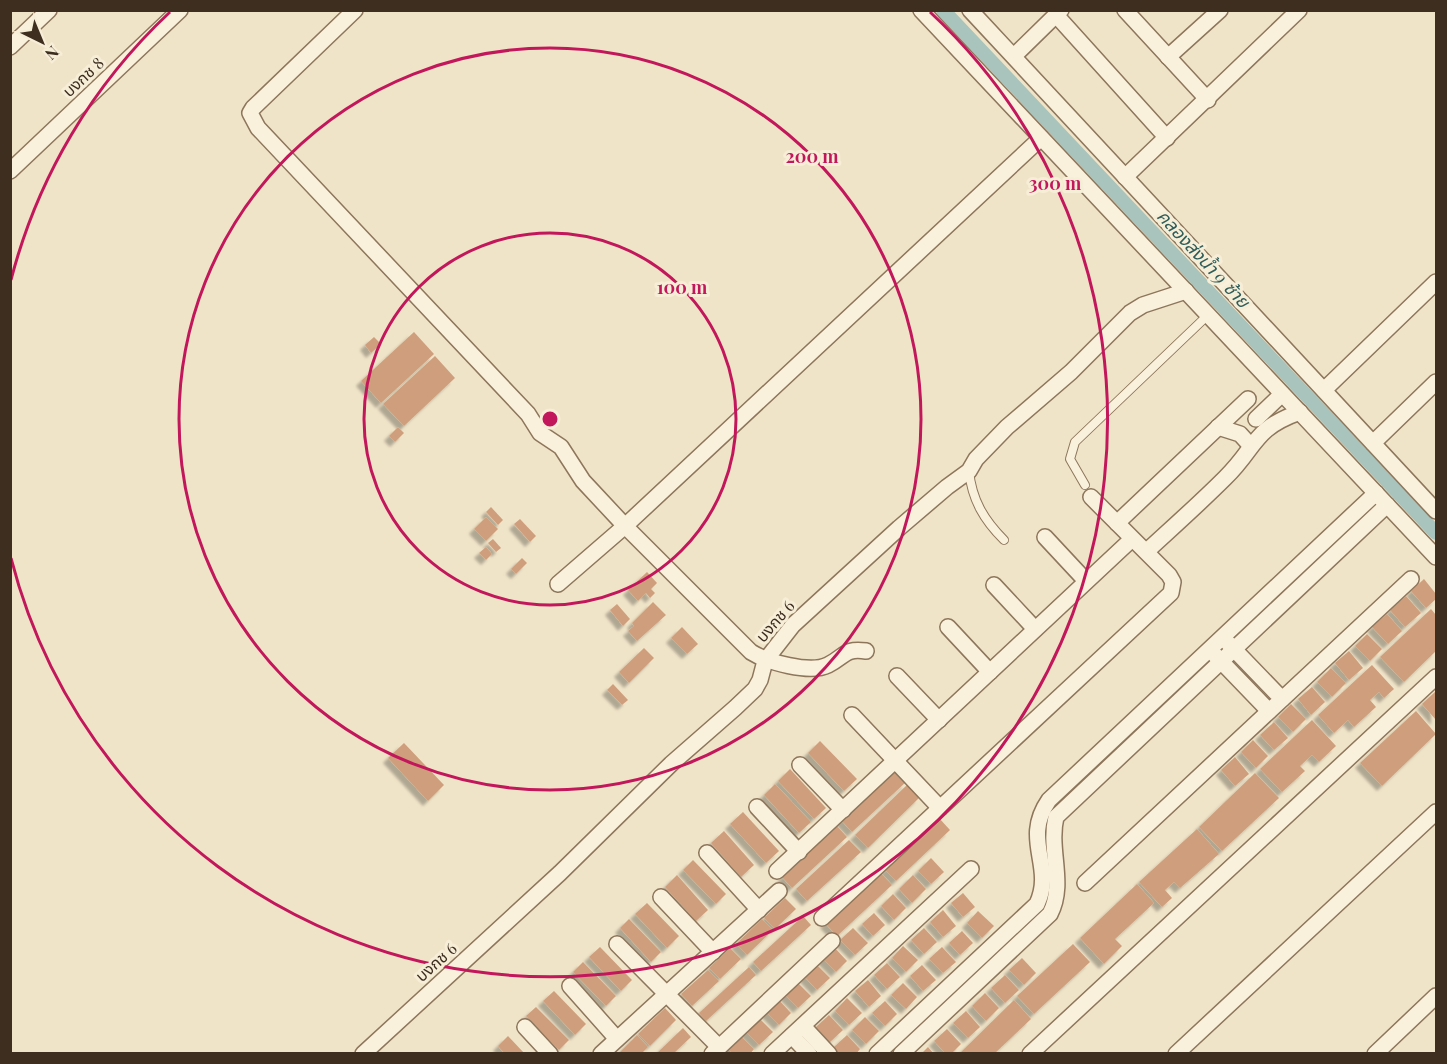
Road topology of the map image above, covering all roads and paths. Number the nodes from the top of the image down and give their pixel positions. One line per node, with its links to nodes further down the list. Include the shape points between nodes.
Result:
1 (49, 10): 10 (street)
2 (180, 10): 16 (street, บงกช 8)
3 (355, 10): 35 (street, via 261,99 250,113 252,119 528,414 540,432 561,447 584,481)
4 (921, 10): 14 (street)
5 (970, 10): 11 (street)
6 (1125, 10): 12 (street)
7 (1220, 10): 12 (street)
8 (1299, 10): 13 (street)
9 (1059, 13): 11 (street); 15 (street)
10 (10, 47)
11 (1014, 56): 17 (street)
12 (1168, 57): 13 (street)
13 (1208, 100): 15 (street)
14 (1041, 138): 19 (street); 35 (street)
15 (1167, 138): 17 (street)
16 (10, 171)
17 (1125, 177): 22 (street)
18 (1437, 282): 22 (street)
19 (1186, 291): 20 (street); 29 (street, บงกช 6, via 1130,313 1071,372 1007,427 975,459)
20 (1208, 315): 23 (street); 30 (lane, via 1075,442 1070,459)
21 (1437, 382): 28 (street)
22 (1324, 390): 28 (street)
23 (1282, 394): 25 (street); 27 (street)
24 (1248, 399): 26 (street)
25 (1300, 412): 27 (street); 31 (street)
26 (1218, 427): 27 (street); 34 (street)
27 (1249, 431): 41 (street, via 1226,478)
28 (1374, 443): 33 (street)
29 (969, 471): 39 (lane, via 980,509); 54 (street, บงกช 6, via 899,528 793,625)
30 (1088, 491): 34 (street)
31 (1376, 493): 32 (street); 36 (street)
32 (1387, 505): 40 (street); 42 (street)
33 (1437, 511)
34 (1117, 523): 38 (street)
35 (625, 526): 45 (street); 54 (street, via 738,641)
36 (1336, 530): 40 (street); 49 (street)
37 (1045, 537): 44 (street)
38 (1132, 539): 41 (street); 44 (street)
39 (1004, 540)
40 (1347, 542): 51 (street)
41 (1147, 551): 65 (street, via 1173,582 1171,593)
42 (1437, 557)
43 (1411, 579): 58 (street)
44 (1086, 581): 48 (street)
45 (558, 584)
46 (994, 585): 48 (street)
47 (948, 627): 55 (street)
48 (1035, 629): 55 (street)
49 (1221, 636): 50 (street); 51 (street)
50 (1209, 648): 53 (street); 71 (street, via 1049,800 1036,826)
51 (1233, 649): 53 (street); 58 (street)
52 (866, 651): 54 (street, via 847,651 821,667)
53 (1221, 660): 59 (street); 71 (street, via 1056,817)
54 (765, 661): 88 (street, บงกช 6, via 755,688 735,708)
55 (990, 672): 61 (street)
56 (897, 676): 61 (street)
57 (1437, 677): 96 (street)
58 (1282, 699): 59 (street)
59 (1269, 711): 73 (street)
60 (852, 716): 62 (street)
61 (939, 720): 62 (street)
62 (895, 761): 65 (street); 66 (street)
63 (800, 765): 66 (street)
64 (757, 807): 68 (street)
65 (940, 808): 77 (street)
66 (843, 810): 68 (street)
67 (1437, 812): 97 (street)
68 (799, 852): 72 (street)
69 (707, 853): 76 (street)
70 (971, 869): 85 (street)
71 (1049, 870): 94 (street, via 1037,904 1024,918); 95 (street, via 1059,888 1050,914)
72 (777, 871)
73 (1085, 883)
74 (779, 891): 76 (street)
75 (661, 897): 80 (street)
76 (759, 910): 80 (street)
77 (822, 918)
78 (832, 941): 87 (street)
79 (617, 944): 82 (street)
80 (713, 952): 82 (street)
81 (570, 986): 86 (street)
82 (667, 994): 86 (street); 87 (street)
83 (1437, 996): 98 (street)
84 (525, 1027): 89 (street)
85 (797, 1031): 91 (street); 92 (street); 93 (street)
86 (617, 1039): 90 (street)
87 (716, 1050)
88 (363, 1053)
89 (550, 1053)
90 (601, 1053)
91 (772, 1053)
92 (809, 1053)
93 (830, 1053)
94 (877, 1053)
95 (901, 1053)
96 (1030, 1053)
97 (1176, 1053)
98 (1375, 1053)

